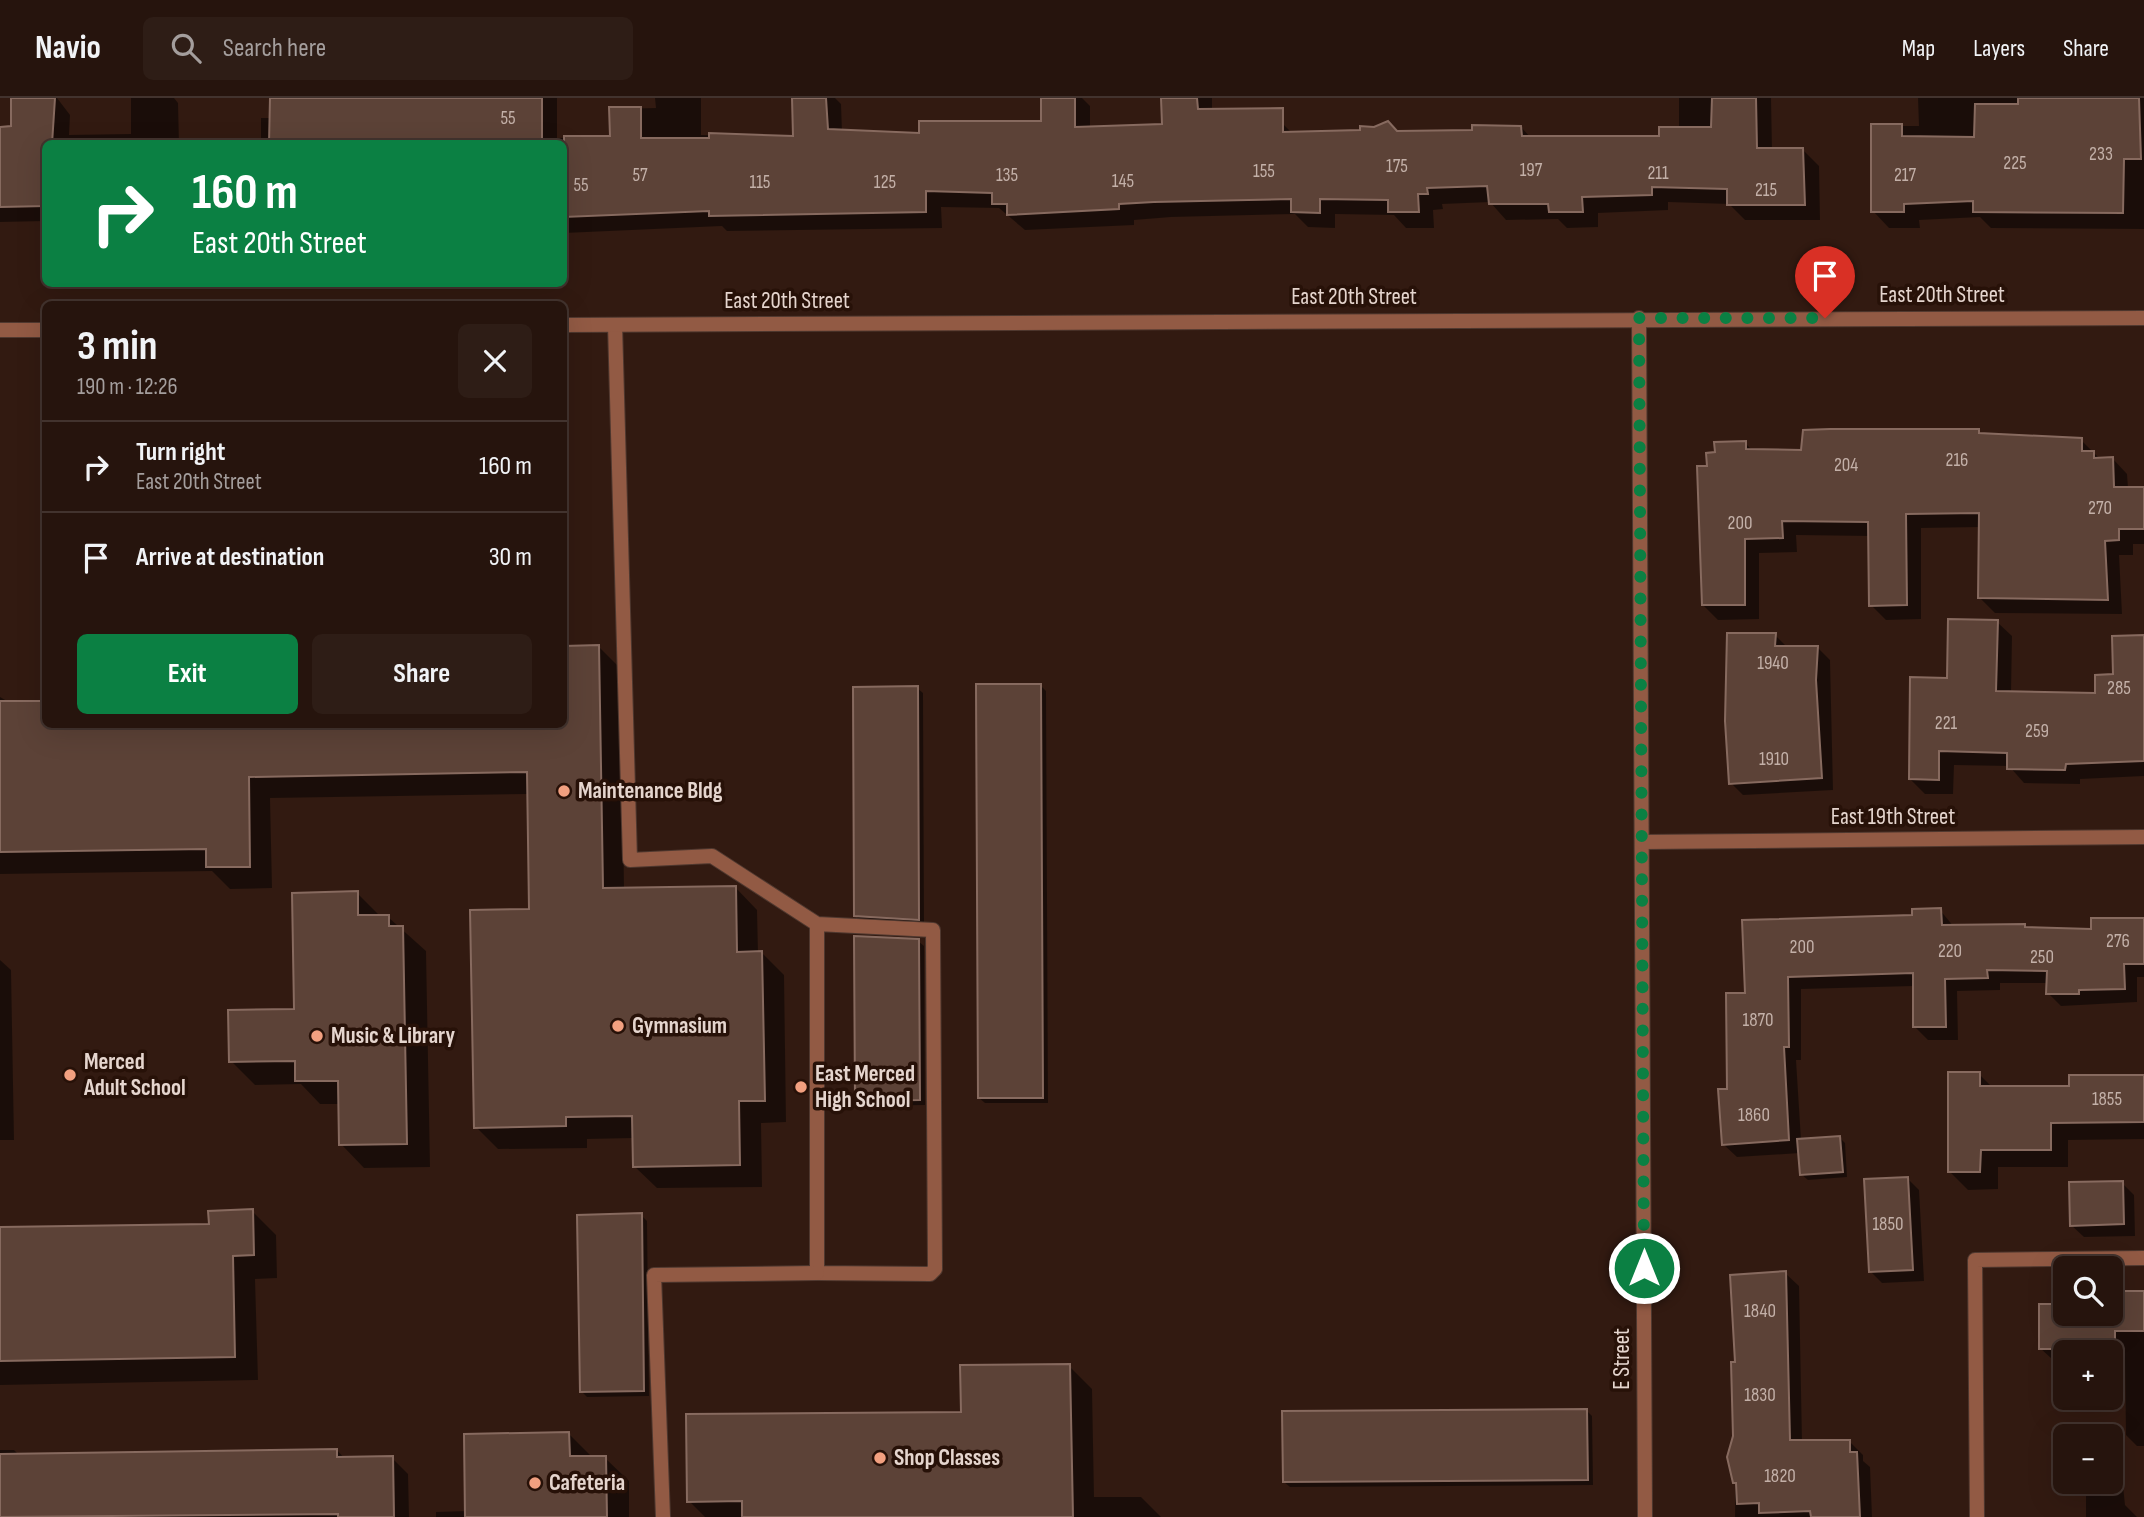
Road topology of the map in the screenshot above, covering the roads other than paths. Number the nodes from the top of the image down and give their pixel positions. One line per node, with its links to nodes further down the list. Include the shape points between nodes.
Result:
1 (1639, 318): 2 (street, East 20th Street); 3 (street, East 20th Street); 8 (street, E Street)
2 (2144, 318)
3 (615, 324): 4 (street, East 20th Street); 9 (street, via 631,860 712,856)
4 (567, 325)
5 (0, 330): 6 (street)
6 (42, 330)
7 (2144, 837): 8 (street, East 19th Street)
8 (1642, 842): 13 (street, E Street)
9 (817, 924): 11 (street); 11 (street, via 933,930 935,1269 930,1274)
10 (2144, 1258): 14 (street, via 1975,1260)
11 (817, 1273): 12 (street, via 654,1275)
12 (663, 1517)
13 (1645, 1517)
14 (1977, 1517)

